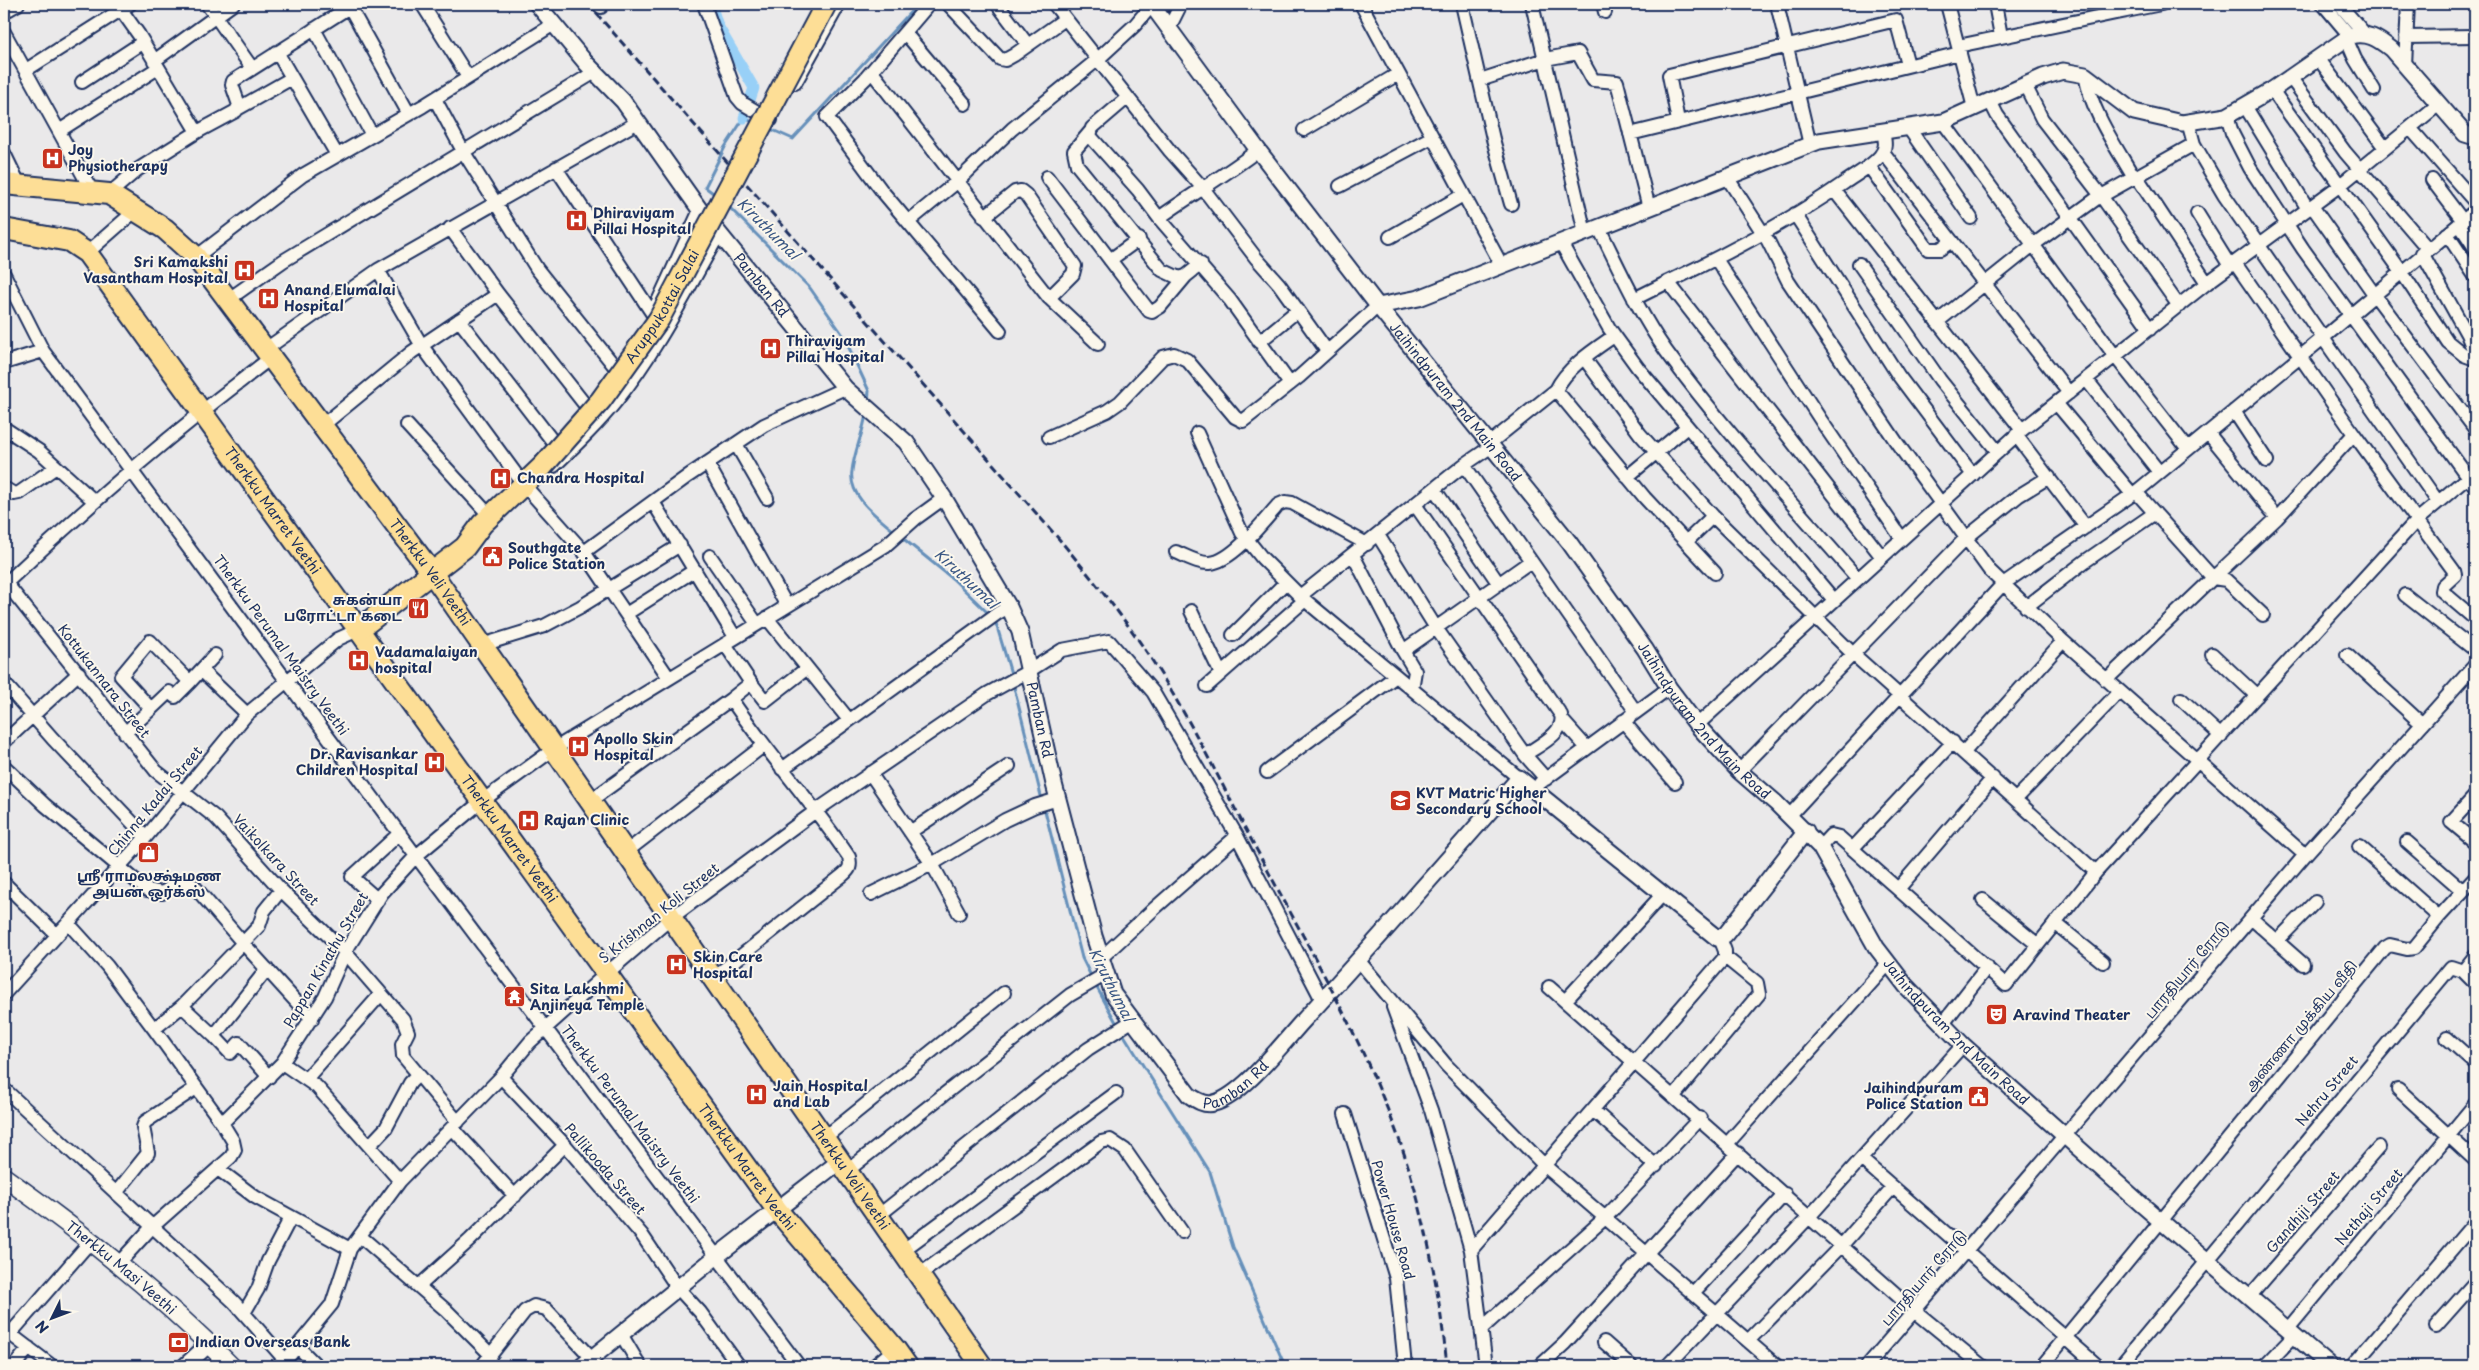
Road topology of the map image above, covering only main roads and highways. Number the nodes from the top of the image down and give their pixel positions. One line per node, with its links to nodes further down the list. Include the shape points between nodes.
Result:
1 (826, 4): 4 (main road, Aruppukottai Salai, bridge, via 659,319 601,400 533,475 486,520 454,539)
2 (12, 185): 4 (main road, Therkku Veli Veethi, via 101,194 136,210 165,229 196,257)
3 (4, 229): 5 (main road, Therkku Marret Veethi, via 69,241 87,253)
4 (428, 568): 5 (main road, Aruppukottai Salai); 9 (main road, Therkku Veli Veethi)
5 (354, 625): 8 (main road, Therkku Marret Veethi, via 777,1210)
6 (4, 1177): 7 (main road, Therkku Masi Veethi, via 65,1220 118,1264)
7 (230, 1366)
8 (907, 1366)
9 (982, 1366)

